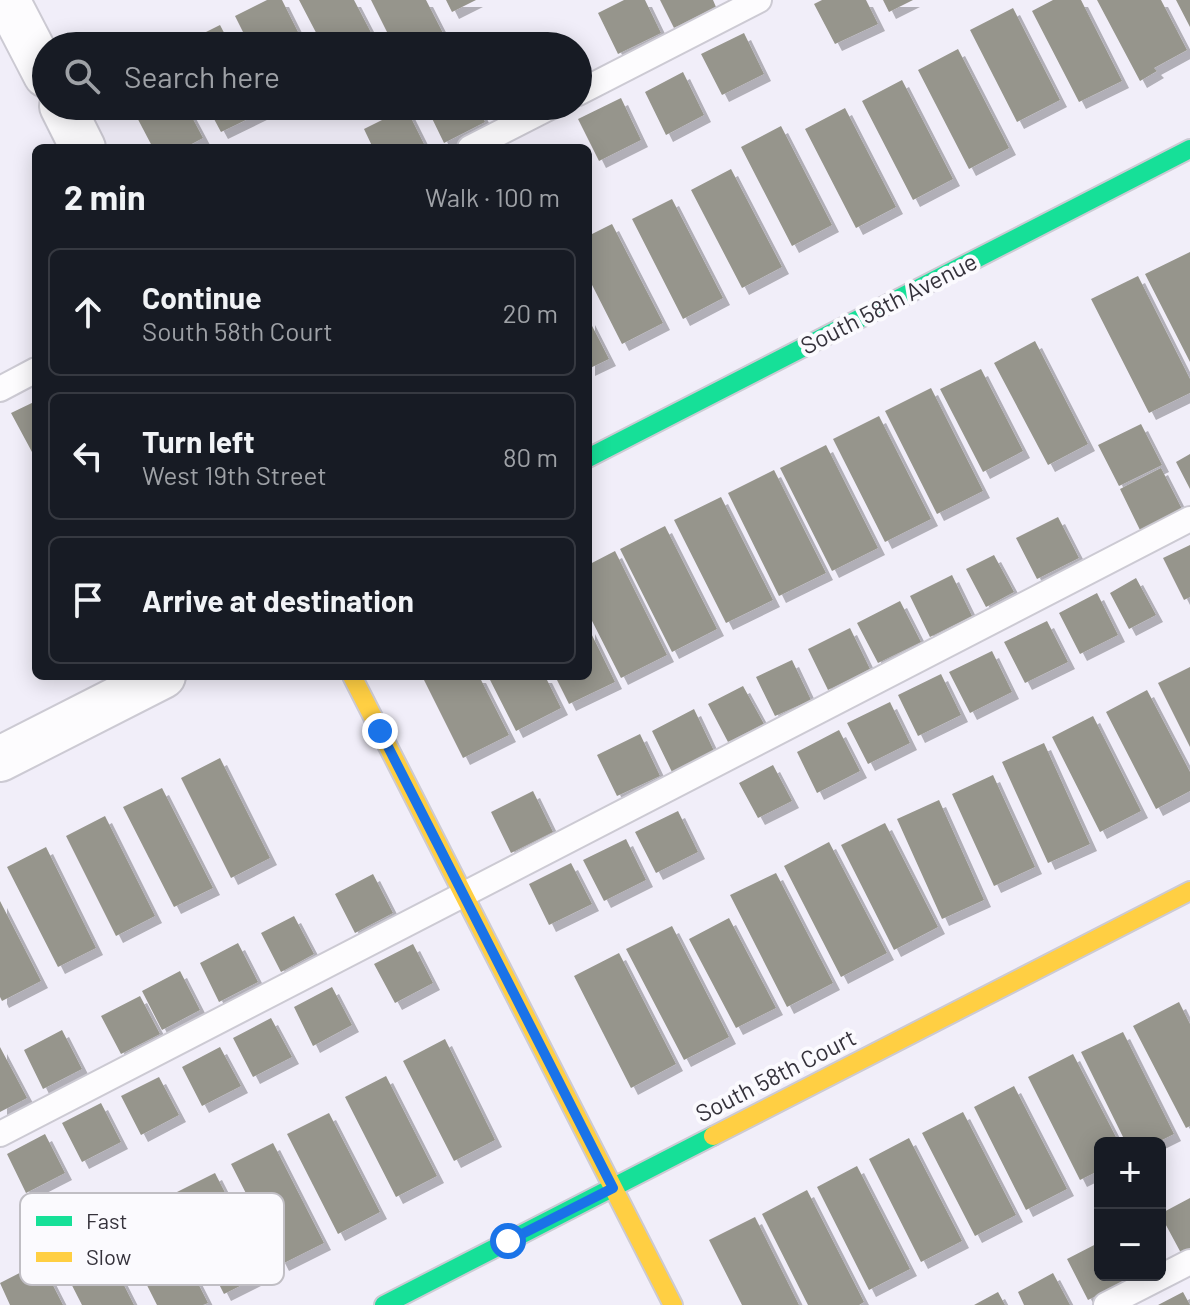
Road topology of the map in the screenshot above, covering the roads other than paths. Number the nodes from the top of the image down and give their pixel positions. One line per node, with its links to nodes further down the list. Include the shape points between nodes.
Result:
1 (759, 0): 4 (lane)
2 (18, 11): 3 (street)
3 (32, 43)
4 (592, 86)
5 (69, 120): 7 (street)
6 (525, 120): 8 (lane)
7 (81, 144)
8 (478, 144)
9 (1190, 149): 12 (street, South 58th Avenue)
10 (32, 372): 11 (lane)
11 (0, 389)
12 (592, 456)
13 (1190, 519): 18 (lane)
14 (155, 680): 16 (street)
15 (354, 680): 18 (street)
16 (0, 759)
17 (1190, 891): 20 (street, South 58th Court)
18 (464, 895): 19 (lane); 20 (street)
19 (0, 1134)
20 (613, 1188): 22 (street, South 58th Court); 23 (street)
21 (1190, 1262): 24 (lane)
22 (384, 1305)
23 (673, 1305)
24 (1106, 1305)

